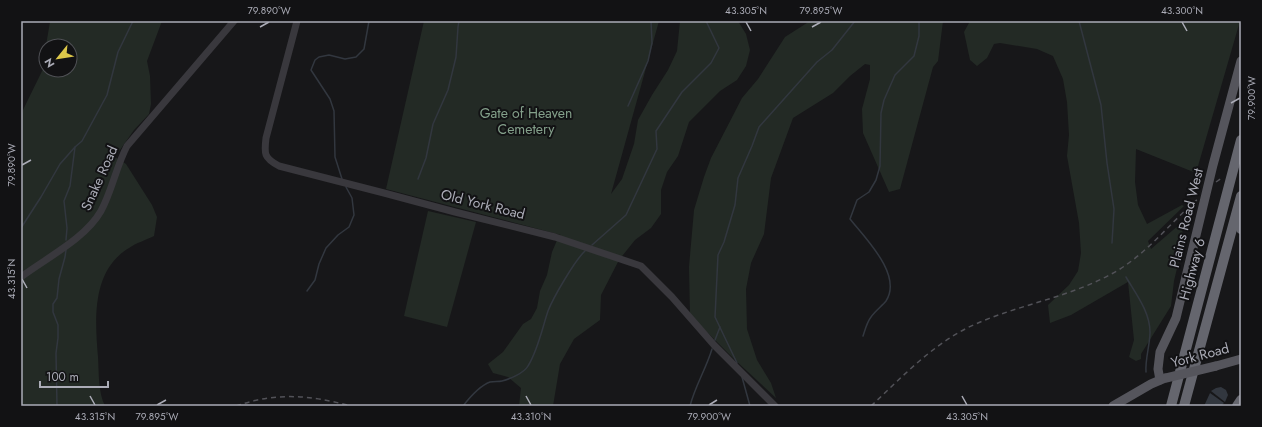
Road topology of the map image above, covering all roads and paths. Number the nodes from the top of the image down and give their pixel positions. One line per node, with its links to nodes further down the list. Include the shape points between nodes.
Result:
1 (234, 21): 7 (street, Snake Road, via 127,146 106,200 92,223)
2 (297, 21): 12 (street, Old York Road, via 266,138 266,156 271,162 555,237 640,266 672,296 714,345)
3 (1241, 61): 10 (main road, Plains Road West, via 1176,318 1160,352 1158,369)
4 (1241, 140): 9 (highway, Highway 6)
5 (1241, 196): 6 (highway); 16 (highway, Highway 6)
6 (1241, 229)
7 (21, 277)
8 (1241, 358): 10 (main road, York Road, bridge)
9 (1182, 361): 14 (highway); 15 (highway, Highway 6)
10 (1164, 379): 13 (main road)
11 (1241, 400): 17 (highway)
12 (775, 406)
13 (1113, 406)
14 (1168, 406)
15 (1171, 406)
16 (1184, 406)
17 (1237, 406)

